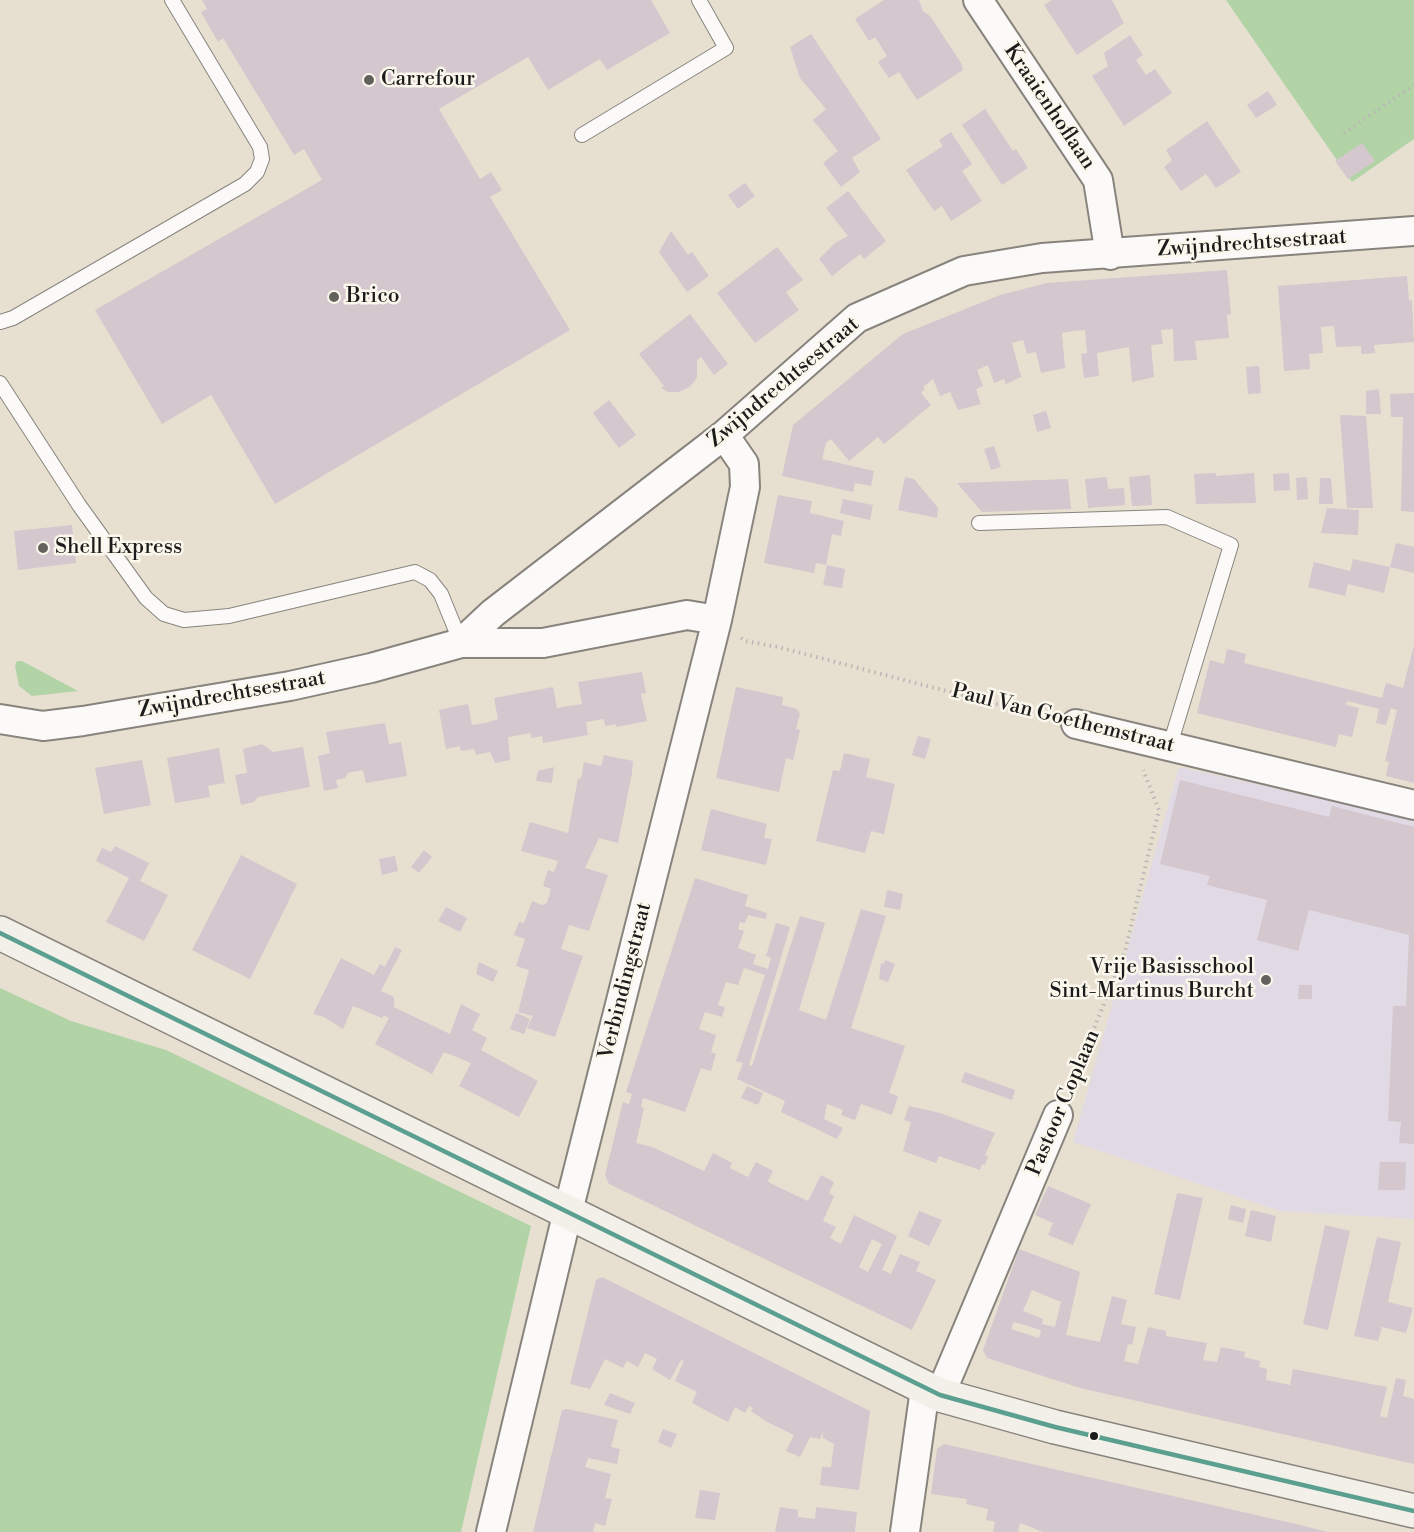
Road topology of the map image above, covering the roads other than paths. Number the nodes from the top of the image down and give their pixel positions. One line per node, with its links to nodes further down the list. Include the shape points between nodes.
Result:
1 (172, 0): 7 (lane, via 260,147 262,159 257,172 245,184 14,318)
2 (699, 0): 4 (lane, via 726,48)
3 (978, 0): 6 (street, Kraaienhoflaan, via 1098,180)
4 (582, 135)
5 (1414, 231): 6 (street, Zwijndrechtsestraat)
6 (1110, 255): 9 (street, Zwijndrechtsestraat, via 1042,258 964,271 857,318)
7 (0, 322)
8 (0, 383): 12 (lane, via 146,598 164,614 184,620 229,616 416,572 430,580 441,594)
9 (724, 435): 11 (street, Verbindingstraat, via 744,464 745,487); 12 (street, Zwijndrechtsestraat, via 493,613)
10 (979, 523): 15 (lane, via 1167,517 1231,545)
11 (717, 620): 12 (street, Zwijndrechtsestraat, via 687,615 543,643); 19 (street, Verbindingstraat)
12 (461, 643): 13 (street, Zwijndrechtsestraat, via 290,686 83,721 43,726)
13 (0, 720)
14 (1076, 724): 15 (street, Paul Van Goethemstraat)
15 (1170, 745): 16 (street, Paul Van Goethemstraat)
16 (1414, 805)
17 (0, 933): 19 (street)
18 (1058, 1115): 20 (street, Pastoor Coplaan)
19 (568, 1210): 20 (street); 22 (street, Verbindingstraat)
20 (932, 1392): 21 (street, via 1055,1427); 23 (street, Pastoor Coplaan)
21 (1414, 1511)
22 (491, 1532)
23 (905, 1532)

